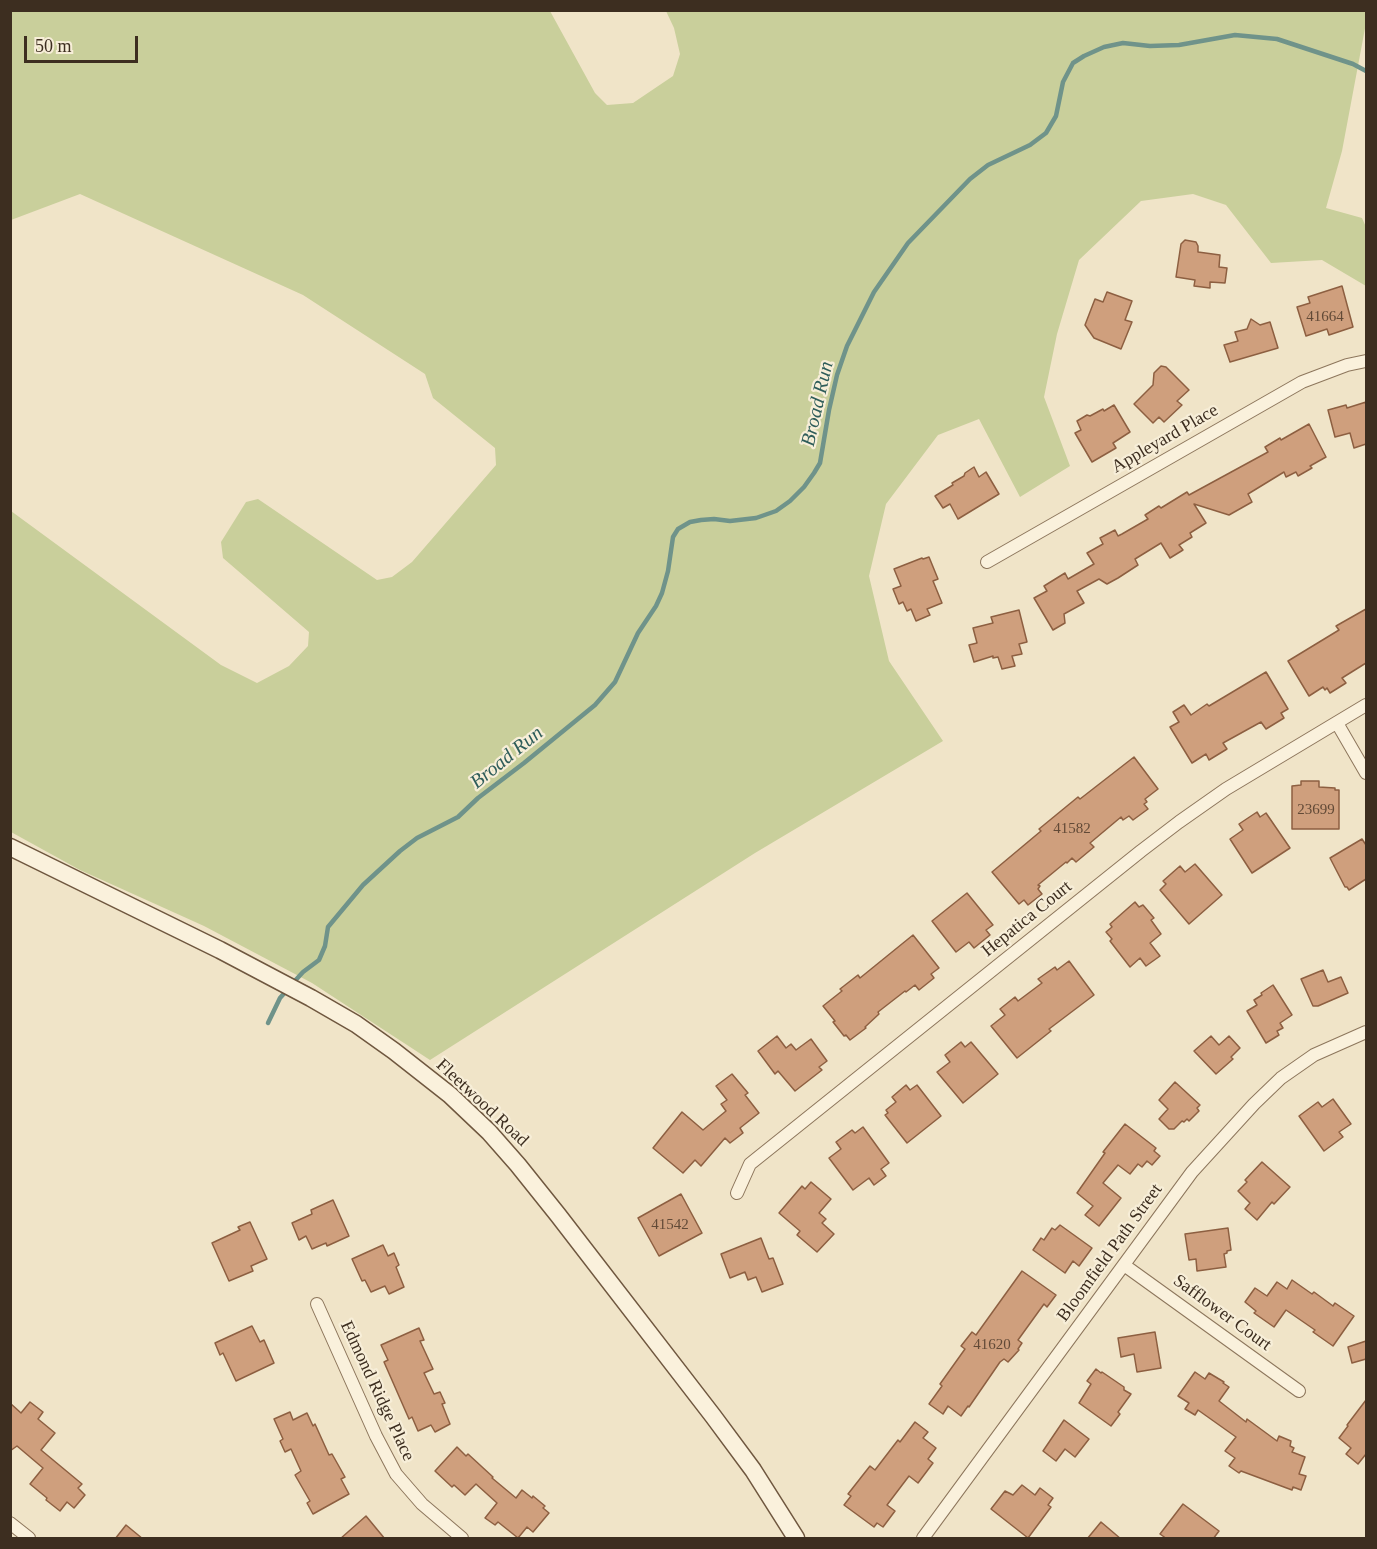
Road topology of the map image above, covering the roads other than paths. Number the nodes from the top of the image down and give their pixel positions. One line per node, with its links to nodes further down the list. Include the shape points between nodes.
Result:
1 (1366, 361): 2 (street, Appleyard Place, via 1302,382)
2 (987, 562)
3 (1366, 705): 4 (street, Hepatica Court)
4 (1337, 723): 5 (street); 8 (street, Hepatica Court, via 1226,789 1141,851 750,1164)
5 (1366, 773)
6 (10, 847): 15 (main road, Fleetwood Road, via 289,986 356,1024 450,1095 489,1132 558,1215 753,1470)
7 (1366, 1032): 9 (street, Bloomfield Path Street, via 1314,1055 1281,1078 1192,1172)
8 (736, 1193)
9 (1124, 1265): 11 (street, Safflower Court); 16 (street, Bloomfield Path Street)
10 (317, 1304): 14 (street, Edmond Ridge Place, via 396,1474 422,1504)
11 (1299, 1391)
12 (10, 1523): 13 (street)
13 (29, 1539)
14 (462, 1539)
15 (796, 1539)
16 (923, 1539)

